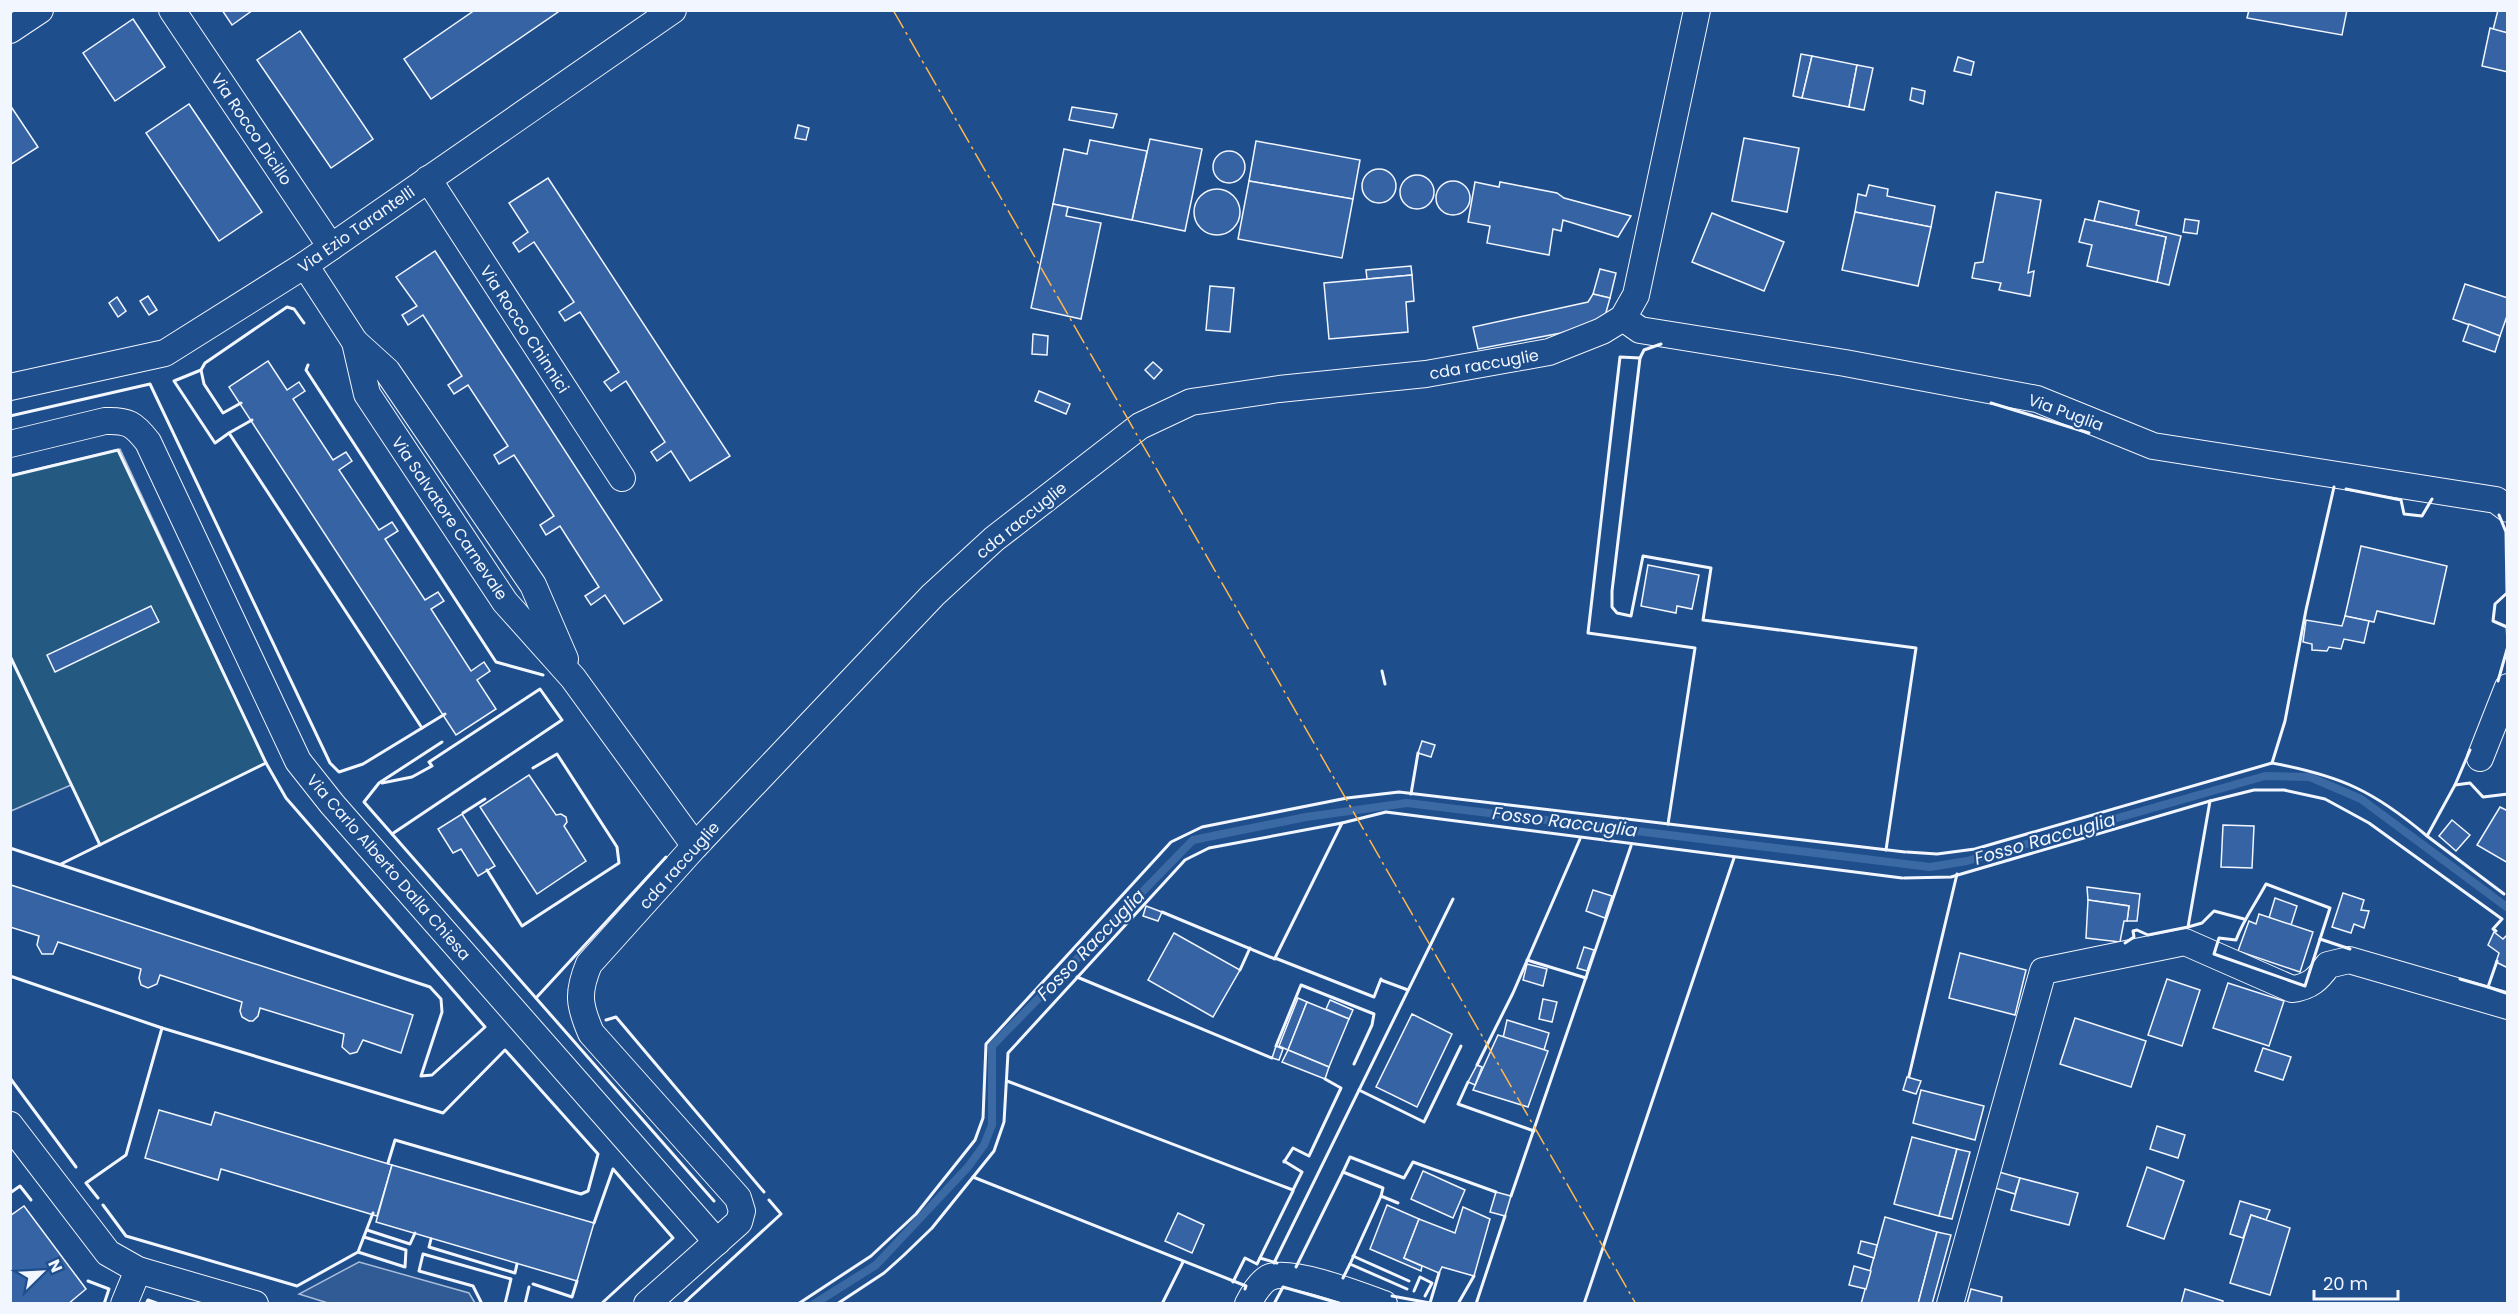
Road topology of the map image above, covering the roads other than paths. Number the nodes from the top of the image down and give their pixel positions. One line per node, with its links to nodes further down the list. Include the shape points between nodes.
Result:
1 (40, 10): 5 (street)
2 (172, 10): 7 (street, Via Rocco Dicillo)
3 (673, 10): 6 (street, Via Ezio Tarantelli)
4 (1696, 10): 9 (street, via 1639,285)
5 (10, 30)
6 (428, 179): 7 (street, Via Ezio Tarantelli); 12 (street, Via Rocco Chinnici)
7 (331, 247): 8 (street, Via Ezio Tarantelli)
8 (304, 266): 10 (street, Via Ezio Tarantelli, via 165,353); 16 (street, Via Salvatore Carnevale, via 355,342 387,371 533,585 573,678)
9 (1623, 318): 13 (street, Via Puglia, via 1640,330 2037,399 2153,446 2496,500); 16 (street, cda raccuglie, via 1602,331 1549,352 1426,374 1191,402 1140,426 994,539 933,595)
10 (10, 387)
11 (10, 444): 19 (street, Via Carlo Alberto Dalla Chiesa, via 105,421 120,420 136,426 148,442 298,761 339,813)
12 (622, 478)
13 (2508, 509)
14 (2508, 687): 15 (street)
15 (2480, 758)
16 (695, 846): 19 (street, cda raccuglie, via 589,964 581,984 580,1007 591,1033 738,1198 742,1211 739,1222)
17 (2508, 1006): 26 (street, via 2349,960 2328,965 2306,987 2292,989 2185,942 2043,971)
18 (10, 1125): 20 (street, via 108,1253)
19 (717, 1242): 23 (street)
20 (138, 1270): 21 (street); 22 (street)
21 (124, 1304)
22 (255, 1304)
23 (647, 1304)
24 (1248, 1304): 25 (street, via 1268,1278 1282,1275 1313,1280)
25 (1384, 1304)
26 (1950, 1304)

